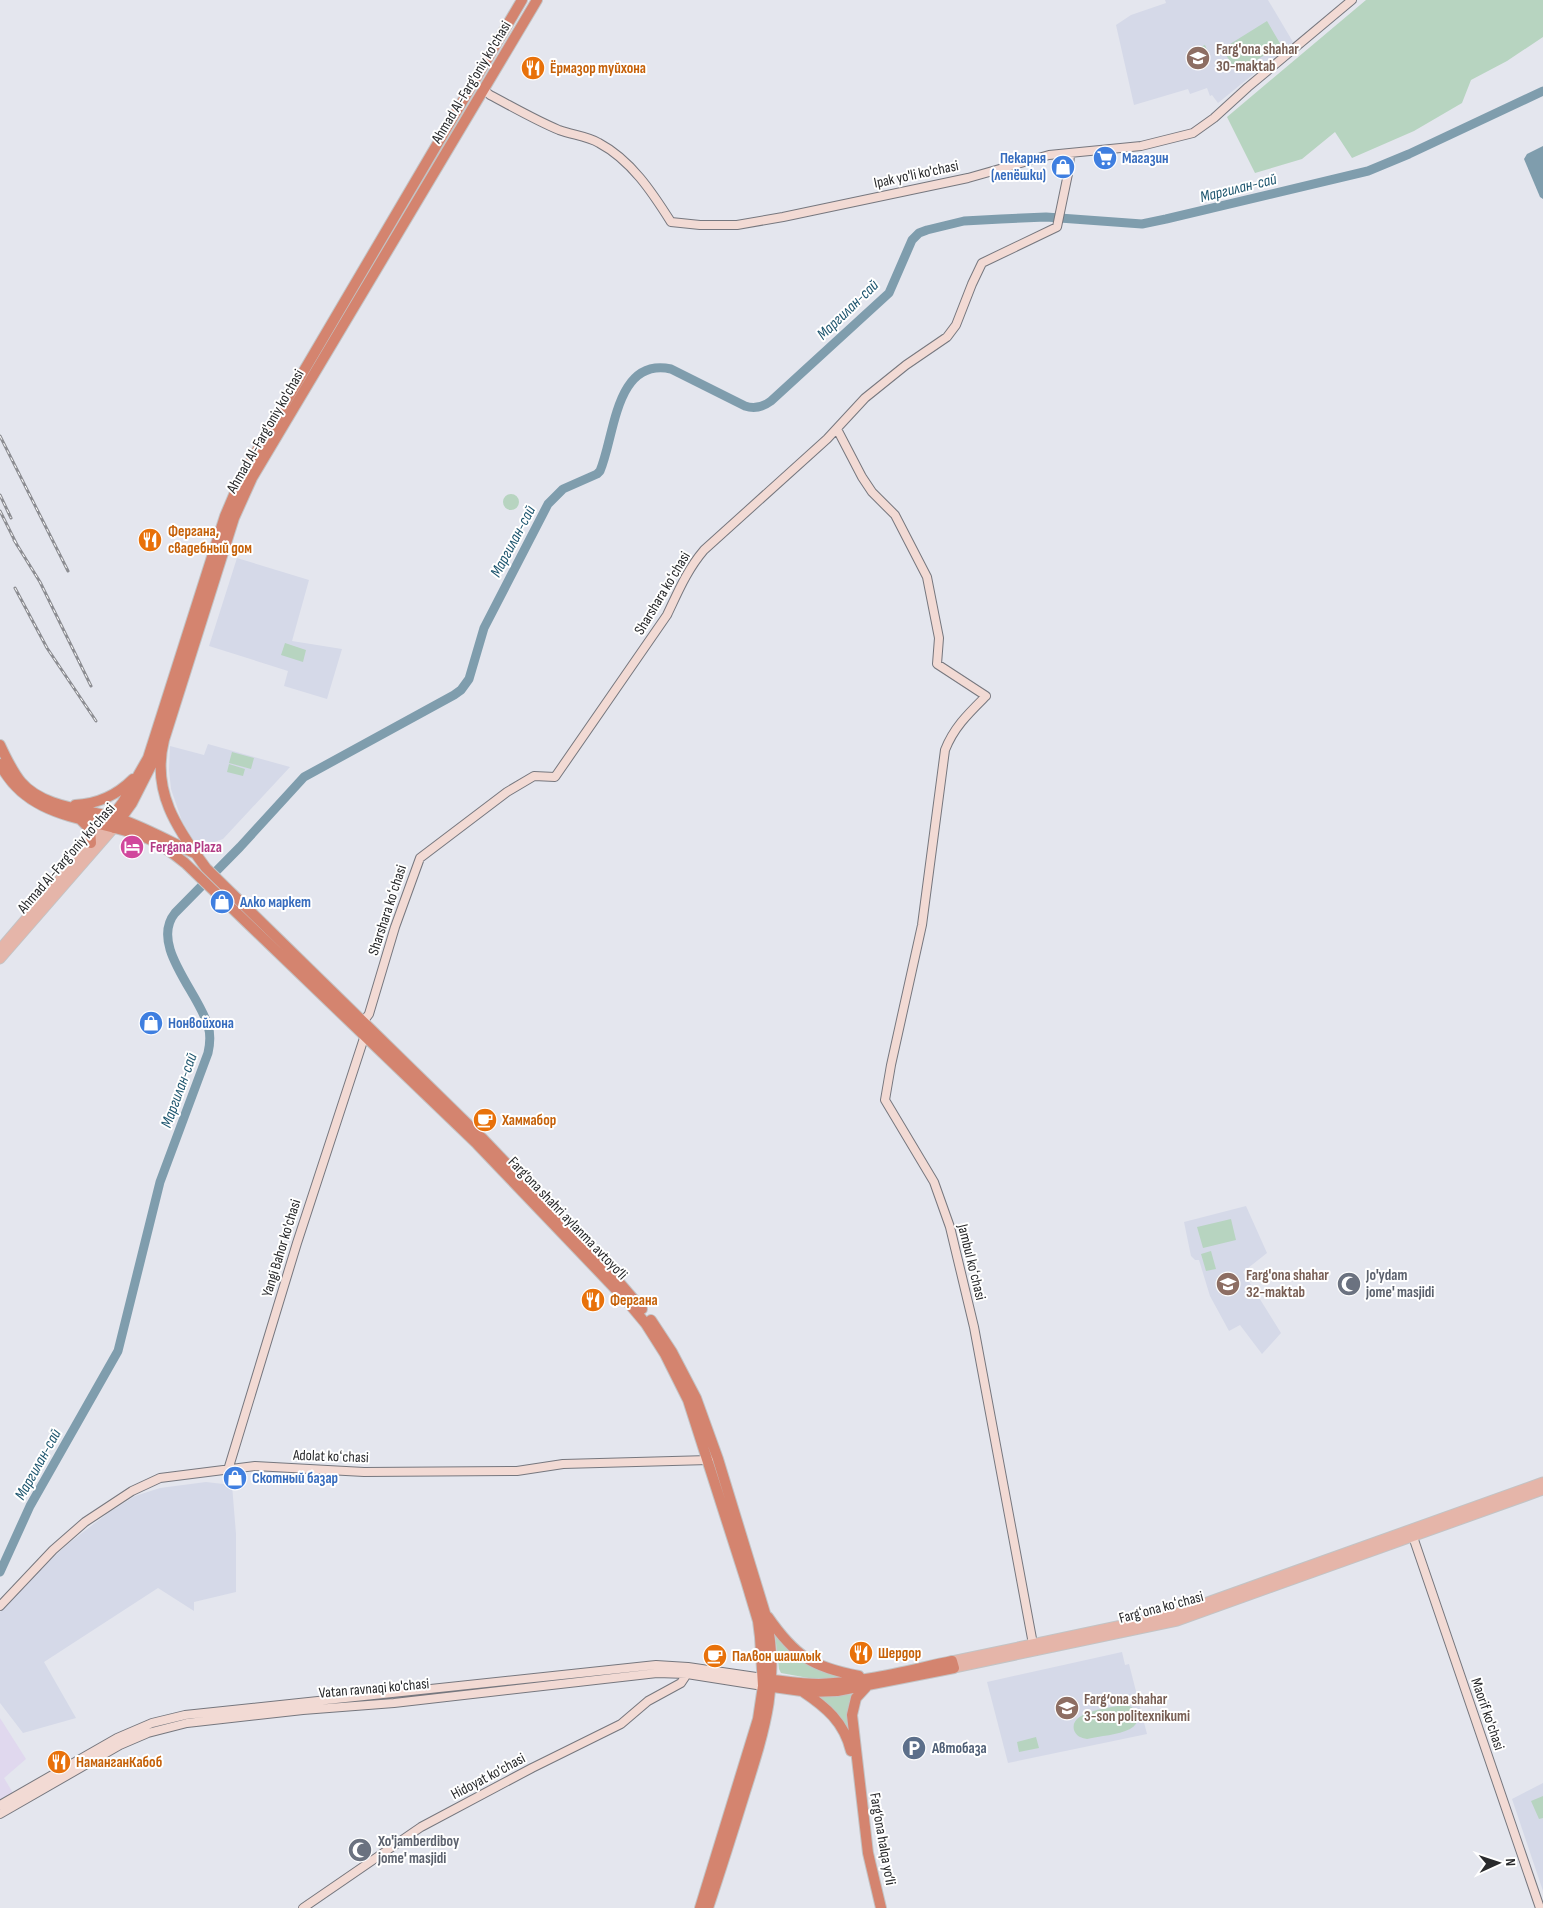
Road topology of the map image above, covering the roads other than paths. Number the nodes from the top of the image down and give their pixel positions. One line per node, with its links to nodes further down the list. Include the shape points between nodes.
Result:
1 (522, 0): 4 (highway, Ahmad Al-Farg'oniy ko'chasi)
2 (538, 0): 5 (highway, Ahmad Al-Farg'oniy ko'chasi)
3 (1352, 0): 6 (street, Ipak yo'li ko'chasi, via 1193,133 1141,146)
4 (472, 85): 5 (highway); 11 (highway, Ahmad Al-Farg'oniy ko'chasi, via 242,476 225,516 154,742)
5 (484, 90): 6 (street, Ipak yo'li ko'chasi, via 543,123 599,143 614,153 651,190 671,222 688,224 736,225 783,217 968,178 1049,154); 8 (highway, Ahmad Al-Farg'oniy ko'chasi, via 252,478 234,518)
6 (1070, 153): 7 (street, Sharshara koʻchasi, via 1058,227 982,263 952,332 865,398)
7 (837, 429): 19 (street, Sharshara koʻchasi, via 721,534 692,565 667,615 555,778 534,776 507,792 420,858 369,1014); 29 (street, Jambul koʻchasi, via 862,477 894,515 927,577 939,638 937,664 986,696 960,722 946,750 917,956 885,1100 934,1182 950,1227 974,1327)
8 (164, 740): 14 (highway, Ahmad Al-Farg'oniy ko'chasi, via 140,788); 16 (highway, via 161,765 165,796 174,822)
9 (0, 745): 12 (highway, via 22,783)
10 (0, 764): 13 (highway, via 15,787 33,802)
11 (142, 769): 12 (highway, via 127,785 102,800); 14 (highway, Ahmad Al-Farg'oniy ko'chasi)
12 (62, 805): 14 (highway)
13 (78, 818): 14 (highway); 15 (highway, via 90,829)
14 (113, 822): 15 (main road, Ahmad Al-Farg'oniy ko'chasi); 16 (highway, via 145,828); 17 (highway, via 162,846); 18 (main road, Ahmad Al-Farg'oniy ko'chasi)
15 (91, 843): 18 (main road, Ahmad Al-Farg'oniy ko'chasi)
16 (195, 853): 17 (highway)
17 (216, 885): 19 (highway, Farg‘ona shahri aylanma avtoyo‘li); 20 (highway, Farg‘ona shahri aylanma avtoyo‘li)
18 (0, 955)
19 (363, 1022): 21 (highway, Farg‘ona shahri aylanma avtoyo‘li, via 482,1138)
20 (365, 1035): 21 (highway, Farg‘ona shahri aylanma avtoyo‘li); 23 (street, Yangi Bahor ko'chasi)
21 (531, 1195): 22 (highway, Farg‘ona shahri aylanma avtoyo‘li, via 646,1324 683,1386); 28 (highway, Farg‘ona shahri aylanma avtoyo‘li, via 631,1296 685,1373 715,1451)
22 (709, 1460): 23 (street, Adolat koʻchasi, via 563,1464 517,1471 364,1472 255,1466); 32 (highway, Farg‘ona shahri aylanma avtoyo‘li, via 758,1621)
23 (228, 1470): 27 (street, Adolat koʻchasi, via 160,1478 132,1491 85,1522 53,1550)
24 (1543, 1482): 26 (main road, Fargʻona koʻchasi)
25 (1543, 1490): 26 (main road, Fargʻona koʻchasi)
26 (1412, 1533): 29 (main road, Fargʻona koʻchasi, via 1174,1614); 30 (main road, Fargʻona koʻchasi, via 1177,1621); 43 (street, Maorif ko'chasi)
27 (0, 1606)
28 (766, 1613): 32 (highway, Farg‘ona shahri aylanma avtoyo‘li, via 770,1636); 33 (highway, via 790,1644 808,1660 828,1670)
29 (1033, 1644): 30 (main road, Fargʻona koʻchasi)
30 (953, 1665): 33 (highway, Fargʻona koʻchasi)
31 (688, 1674): 32 (street, Vatan ravnaqi ko'chasi); 35 (street, Vatan ravnaqi ko'chasi, via 657,1673 394,1703); 39 (street, Hidoyat ko'chasi, via 681,1683 648,1701 621,1724 421,1827)
32 (767, 1682): 33 (highway, Fargʻona koʻchasi); 34 (highway, Fargʻona koʻchasi); 35 (street, Vatan ravnaqi ko'chasi, via 688,1667 656,1665); 40 (highway, via 755,1732); 41 (highway, via 763,1734)
33 (868, 1682): 34 (highway, Fargʻona koʻchasi, via 828,1692); 36 (highway, via 852,1710)
34 (801, 1691): 36 (highway, via 833,1716 849,1743)
35 (318, 1705): 37 (street, Vatan ravnaqi ko'chasi, via 185,1715 152,1723 99,1747); 38 (street, Vatan ravnaqi ko'chasi, via 187,1723 148,1733 103,1754)
36 (858, 1774): 42 (highway, Farg‘ona halqa yo‘li, via 869,1862)
37 (0, 1805)
38 (0, 1814)
39 (303, 1908)
40 (700, 1908)
41 (708, 1908)
42 (881, 1908)
43 (1540, 1908)

